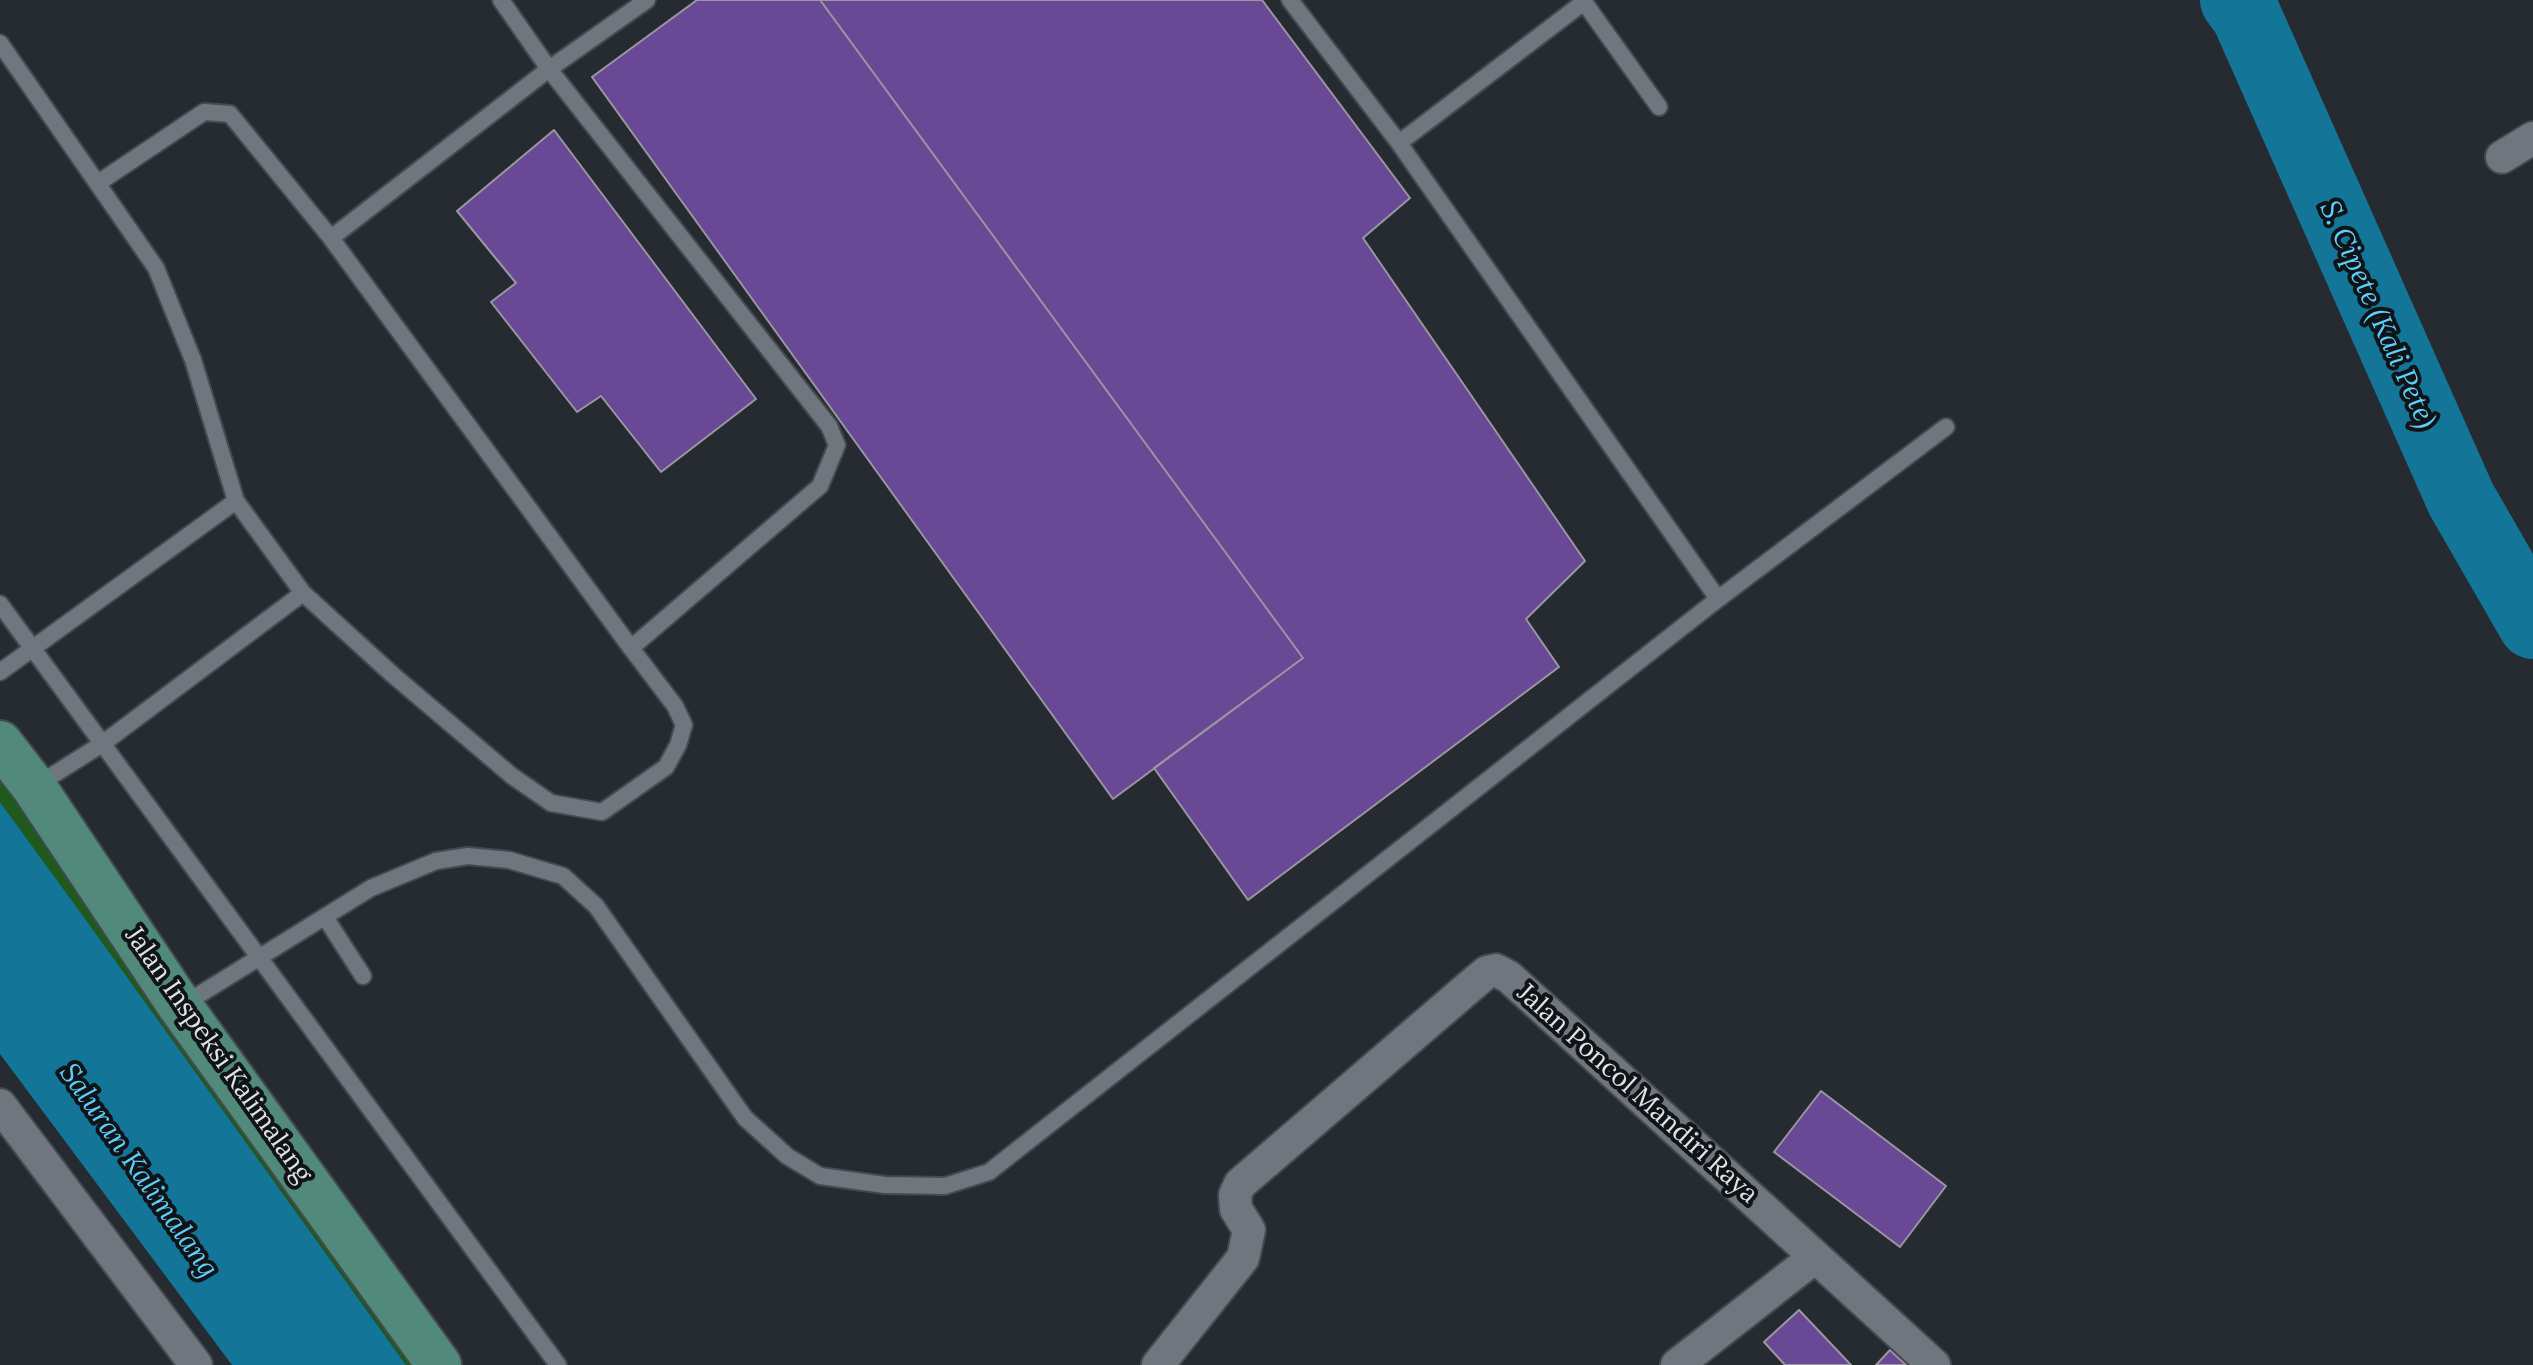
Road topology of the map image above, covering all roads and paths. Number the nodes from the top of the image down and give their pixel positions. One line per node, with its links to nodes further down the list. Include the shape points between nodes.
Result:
1 (501, 0): 6 (lane)
2 (647, 0): 6 (lane)
3 (1290, 0): 9 (lane)
4 (1584, 1): 7 (lane); 9 (lane)
5 (0, 43): 11 (lane)
6 (549, 69): 12 (lane); 18 (lane, via 829,426 837,445 820,486)
7 (1659, 107)
8 (2533, 138): 10 (street)
9 (1399, 143): 16 (lane)
10 (2502, 157)
11 (98, 183): 12 (lane, via 204,112 230,114); 14 (lane, via 156,268 193,360)
12 (331, 238): 18 (lane)
13 (1946, 427): 16 (lane)
14 (236, 501): 15 (lane); 19 (lane)
15 (303, 593): 18 (lane, via 512,776 551,803 602,812 666,767 684,725); 22 (lane)
16 (1718, 599): 24 (lane, via 989,1172 945,1186 820,1176 787,1156 745,1118 596,906 563,876 509,860 468,856 436,861 371,888)
17 (0, 604): 19 (lane)
18 (631, 648)
19 (34, 649): 20 (lane); 22 (lane)
20 (0, 672)
21 (0, 743): 23 (main road, Jalan Inspeksi Kalimalang)
22 (102, 744): 23 (lane); 25 (lane)
23 (34, 787): 27 (main road, Jalan Inspeksi Kalimalang)
24 (325, 917): 25 (lane); 26 (lane)
25 (261, 958): 27 (lane); 32 (lane)
26 (363, 976)
27 (180, 1006): 31 (main road, Jalan Inspeksi Kalimalang)
28 (0, 1105): 30 (street)
29 (1815, 1257): 33 (street, Jalan Poncol Mandiri Raya, via 1496,970 1475,982 1240,1184 1236,1209 1249,1230 1243,1258); 34 (street); 35 (street, Jalan Poncol Mandiri Raya)
30 (196, 1365)
31 (439, 1365)
32 (558, 1365)
33 (1158, 1365)
34 (1677, 1365)
35 (1934, 1365)

